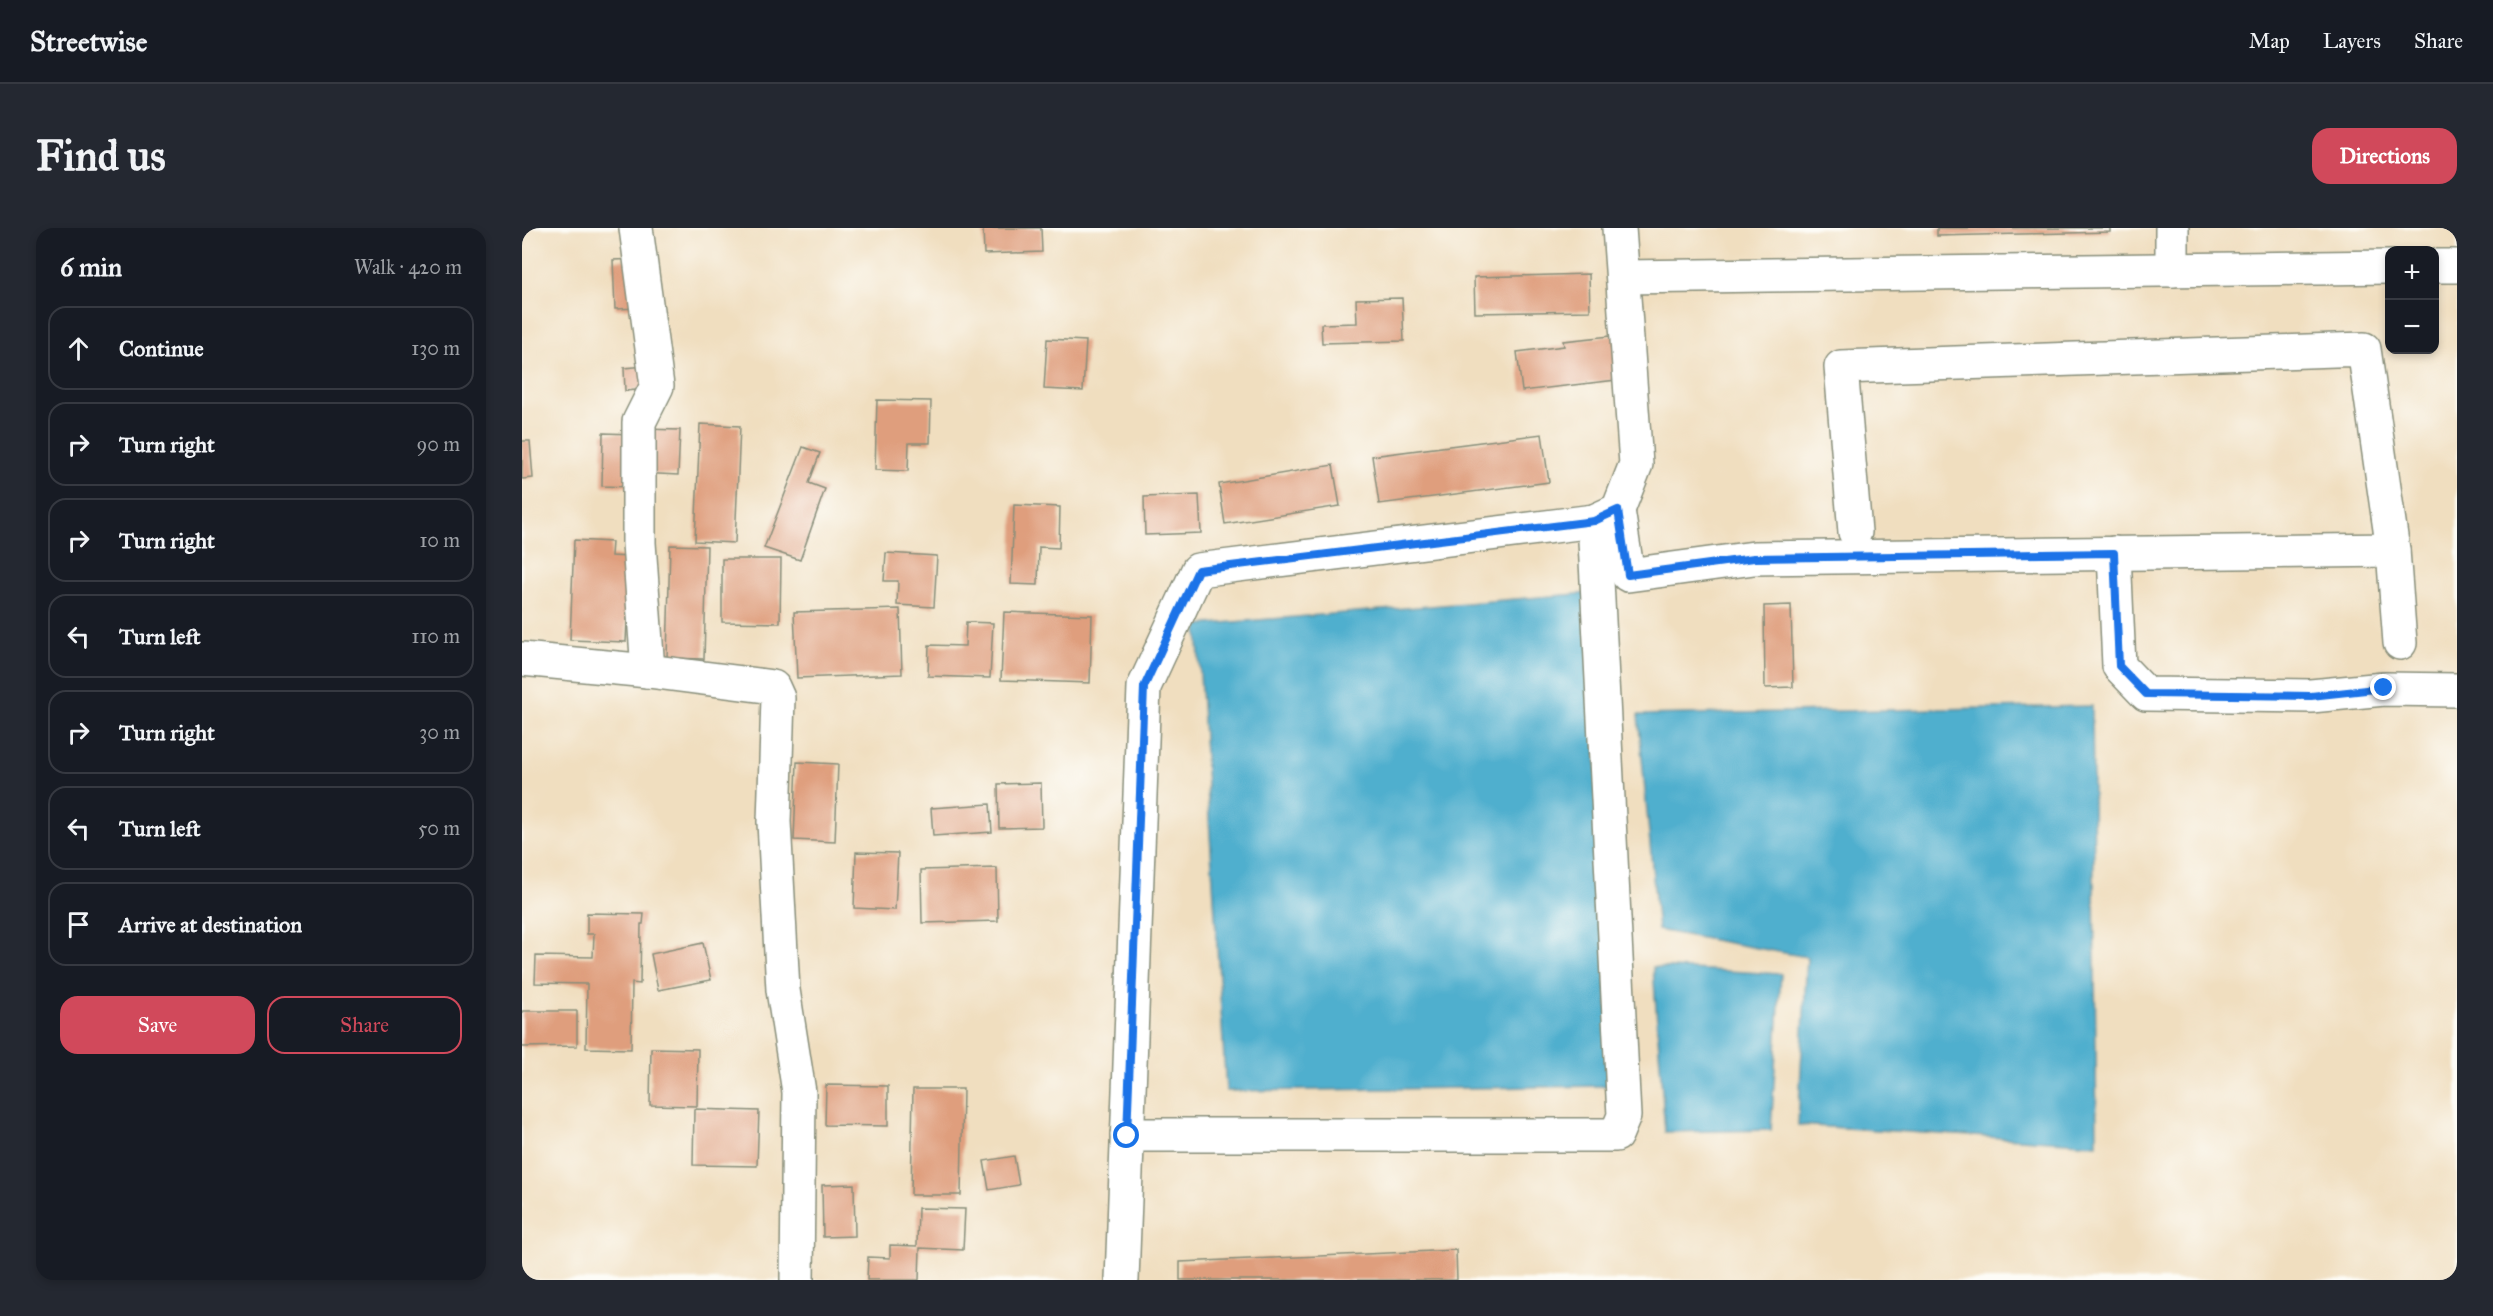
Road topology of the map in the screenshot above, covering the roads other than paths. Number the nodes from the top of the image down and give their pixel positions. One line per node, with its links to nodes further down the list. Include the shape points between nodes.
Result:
1 (636, 228): 15 (street, via 657,386 639,423 639,543)
2 (1619, 228): 8 (street)
3 (2172, 228): 7 (street)
4 (2439, 266): 5 (street)
5 (2457, 266)
6 (2385, 267): 7 (street)
7 (2172, 270): 8 (street)
8 (1624, 277): 9 (street, via 1636,464)
9 (1606, 516): 12 (street, via 1628,575 1754,558); 17 (street, via 1198,570 1144,687); 17 (street, via 1624,1116 1616,1136)
10 (1855, 532): 11 (street, via 1841,367 2364,349)
11 (2393, 550): 12 (street); 13 (street)
12 (2114, 553): 16 (street, via 2119,666 2146,694 2311,696 2384,688)
13 (2400, 644)
14 (522, 659): 15 (street)
15 (648, 671): 18 (street, via 773,687 778,698 774,822 782,978 799,1092)
16 (2457, 690)
17 (1127, 1136): 19 (street)
18 (797, 1280)
19 (1122, 1280)

